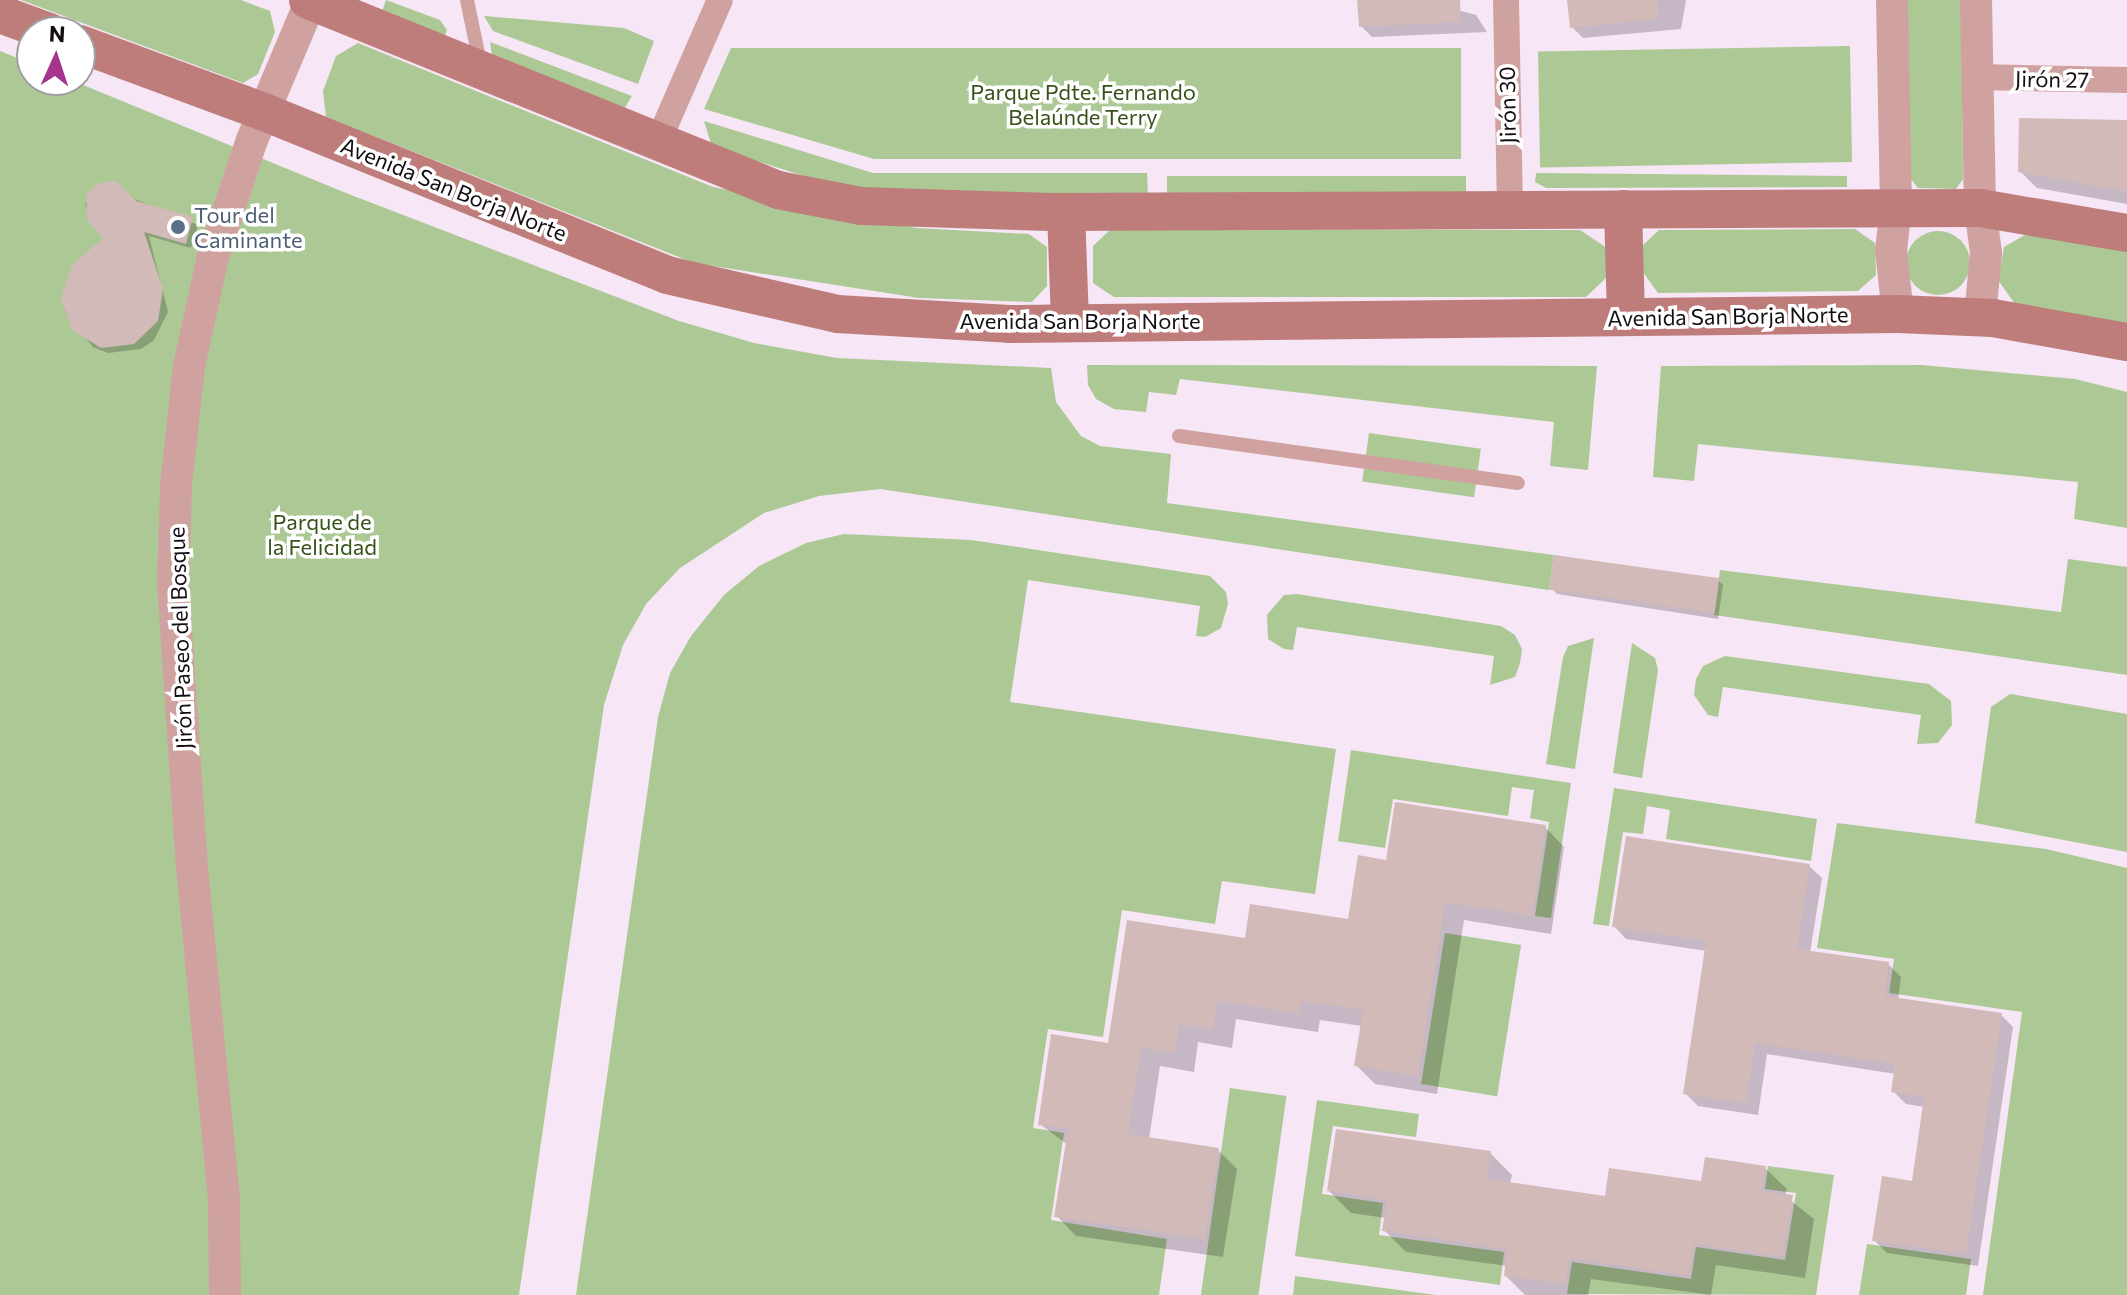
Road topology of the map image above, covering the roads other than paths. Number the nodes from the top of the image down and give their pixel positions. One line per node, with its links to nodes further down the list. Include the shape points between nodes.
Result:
1 (310, 0): 8 (main road); 11 (street, Jirón Paseo del Bosque)
2 (467, 0): 8 (lane)
3 (720, 0): 12 (street)
4 (1506, 0): 17 (street, Jirón 30)
5 (1892, 0): 15 (street)
6 (1976, 0): 9 (street)
7 (96, 50): 11 (main road, Avenida San Borja Norte)
8 (482, 72): 12 (main road)
9 (1978, 77): 10 (street, Jirón 27); 13 (street)
10 (2127, 80)
11 (264, 112): 23 (main road, Avenida San Borja Norte, via 667,275 837,314); 27 (street, Jirón Paseo del Bosque, via 213,257 189,366 176,486 173,583 192,869 224,1200)
12 (657, 144): 18 (main road, via 778,190 861,206)
13 (1980, 198): 14 (main road); 15 (main road); 19 (main road); 22 (street, via 1986,253)
14 (2127, 206)
15 (1896, 207): 16 (main road); 20 (street, via 1891,250)
16 (1623, 209): 17 (main road); 21 (main road)
17 (1510, 210): 18 (main road)
18 (1066, 212): 23 (main road)
19 (2127, 233)
20 (1898, 314): 21 (main road, Avenida San Borja Norte); 22 (main road, Avenida San Borja Norte)
21 (1626, 317): 23 (main road, Avenida San Borja Norte)
22 (1980, 317): 24 (main road, Avenida San Borja Norte)
23 (1070, 323)
24 (2127, 342)
25 (1179, 436): 26 (lane)
26 (1518, 483)
27 (225, 1295)

